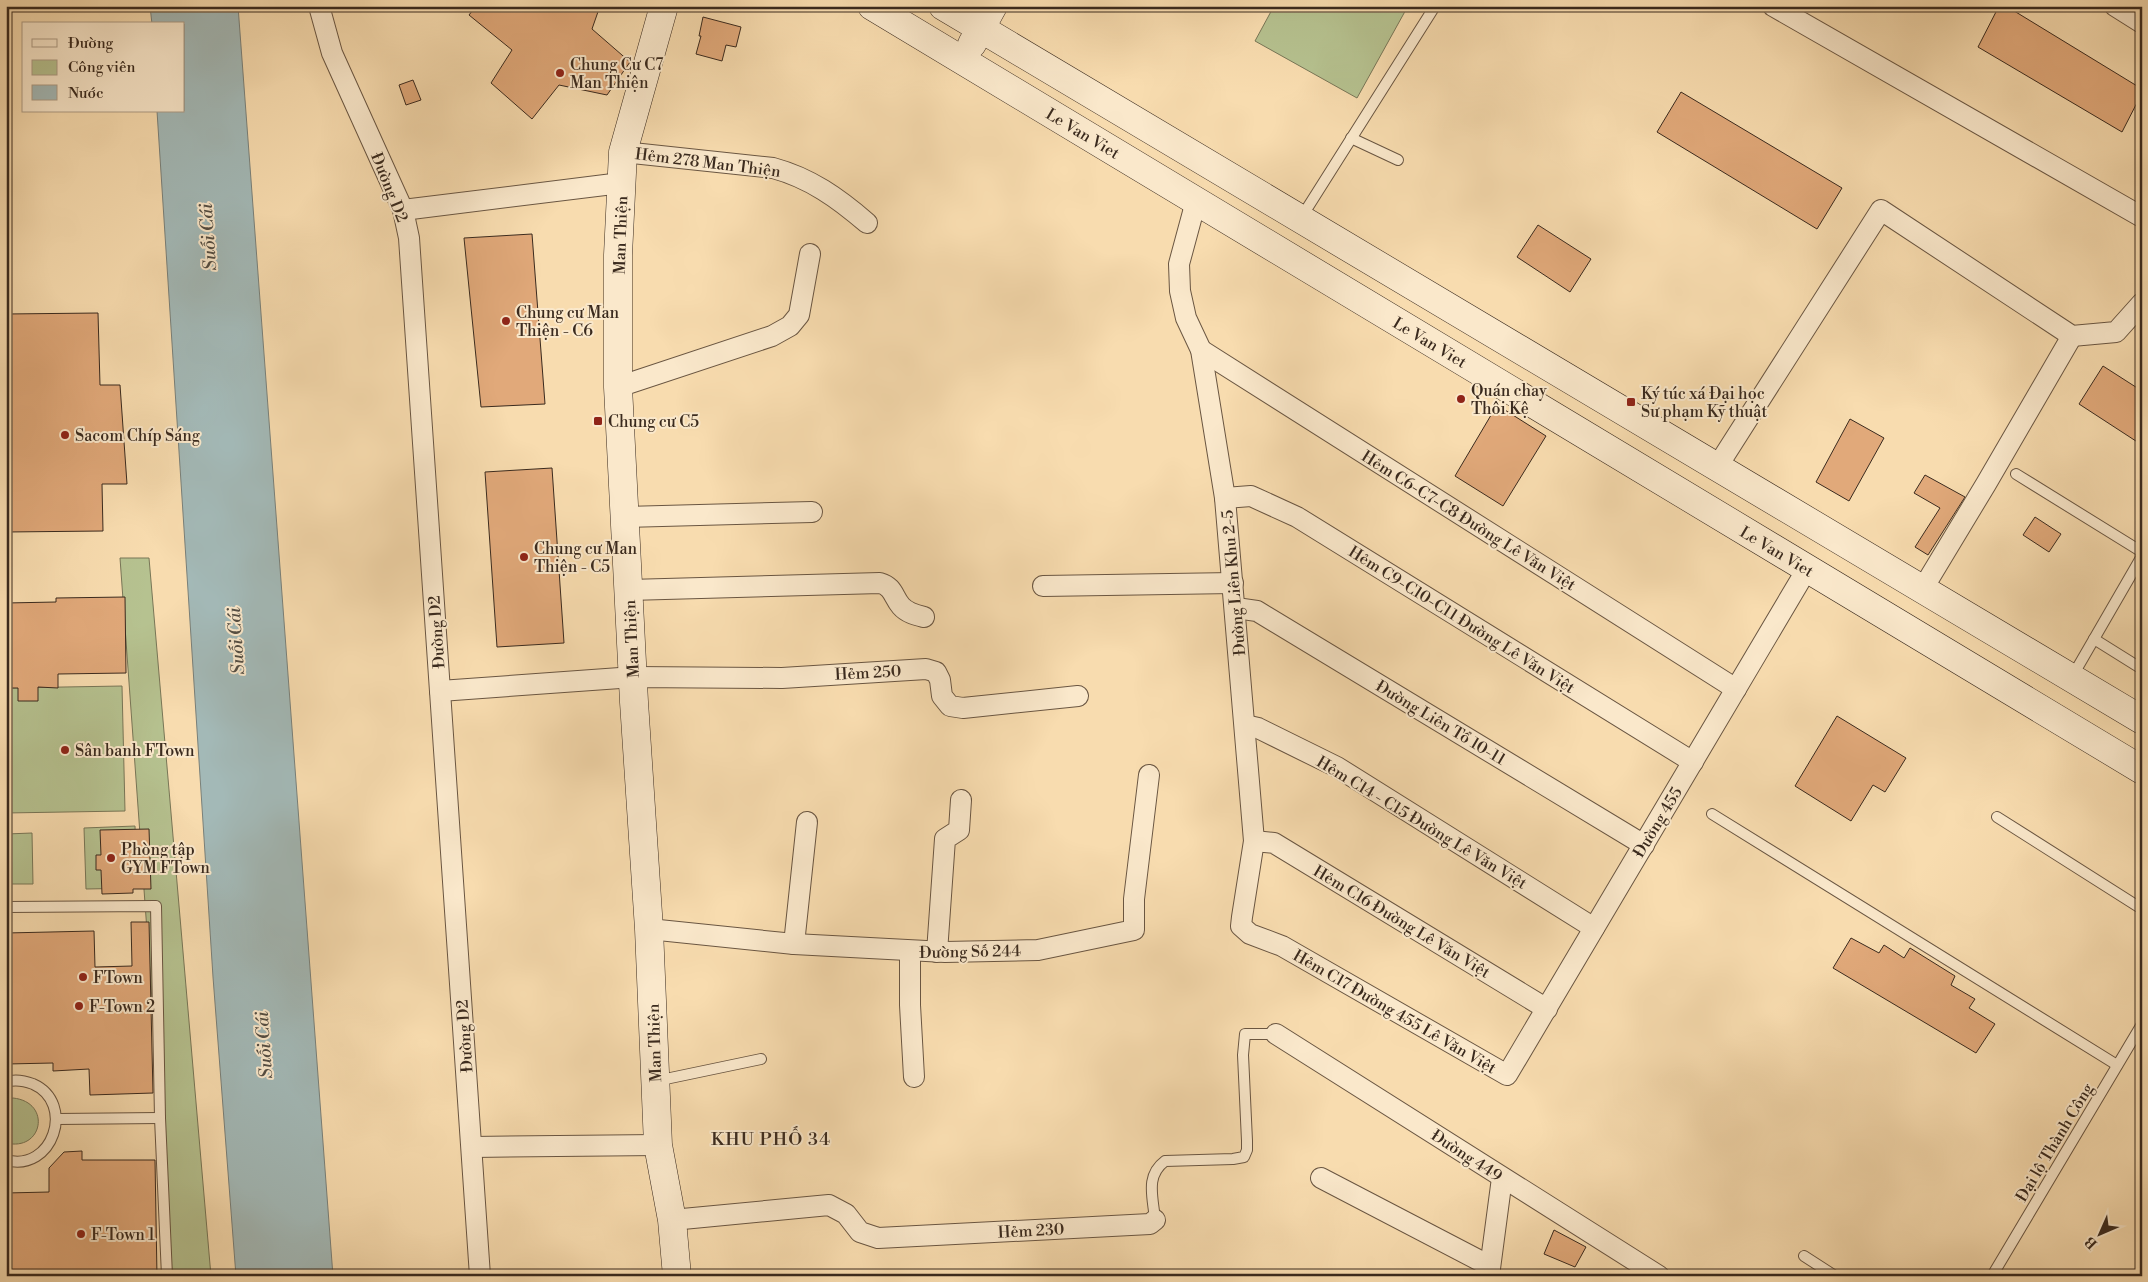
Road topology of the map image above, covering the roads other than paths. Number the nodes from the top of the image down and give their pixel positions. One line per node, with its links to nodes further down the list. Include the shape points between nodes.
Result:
1 (318, 6): 16 (street, Đường D2, via 332,53)
2 (664, 6): 12 (main road, Man Thiện)
3 (872, 6): 10 (main road, Le Van Viet)
4 (943, 6): 8 (main road)
5 (1435, 6): 11 (lane)
6 (1773, 6): 17 (street)
7 (2116, 6): 9 (street)
8 (987, 17): 10 (main road); 18 (main road)
9 (2142, 23)
10 (963, 61): 15 (main road, Le Van Viet)
11 (1351, 138): 13 (lane); 18 (lane)
12 (623, 152): 14 (main road, Man Thiện); 19 (street, Hẻm 278 Man Thiện, via 794,173 826,190)
13 (1398, 160)
14 (621, 183): 16 (street); 24 (main road, Man Thiện)
15 (1196, 201): 23 (street, Đường Liên Khu 2-5, via 1179,264 1186,318); 32 (main road, Le Van Viet)
16 (403, 210): 44 (street, Đường D2, via 409,238)
17 (2142, 217)
18 (1300, 219): 25 (main road)
19 (867, 223)
20 (810, 254): 24 (street, via 799,314 790,326 772,336)
21 (2142, 304): 22 (street, via 2116,332)
22 (2072, 336): 25 (street, via 1881,210); 36 (street)
23 (1201, 350): 27 (street, Đường Liên Khu 2-5); 43 (street, Hẻm C6-C7-C8 Đường Lê Văn Việt)
24 (618, 387): 29 (main road, Man Thiện)
25 (1716, 467): 30 (main road)
26 (2016, 474): 31 (lane)
27 (1225, 498): 33 (street, Đường Liên Khu 2-5); 48 (street, Hẻm C9-C10-C11 Đường Lê Văn Việt, via 1251,496 1297,517)
28 (812, 512): 29 (street)
29 (625, 517): 35 (main road, Man Thiện)
30 (1828, 534): 32 (main road); 36 (main road)
31 (2142, 554): 39 (lane)
32 (1807, 569): 43 (street, Đường 455); 49 (main road, Le Van Viet)
33 (1233, 584): 34 (street); 37 (street, Đường Liên Khu 2-5)
34 (1043, 586)
35 (628, 590): 38 (street, via 880,583 893,590 906,611); 41 (main road, Man Thiện)
36 (1922, 590): 42 (main road)
37 (1236, 608): 47 (street, Đường Liên Khu 2-5); 56 (street, Đường Liên Tổ 10-11, via 1257,611)
38 (924, 617)
39 (2094, 638): 40 (lane); 42 (lane)
40 (2142, 669)
41 (634, 677): 44 (street); 45 (street, Hẻm 250, via 782,678 926,669 936,672 942,696 950,706 964,708); 60 (main road, Man Thiện)
42 (2071, 678): 46 (main road)
43 (1736, 689): 48 (street, Đường 455)
44 (440, 691): 77 (street, Đường D2)
45 (1078, 696)
46 (2142, 720)
47 (1245, 725): 55 (street, Đường Liên Khu 2-5); 59 (street, Hẻm C14 - C15 Đường Lê Văn Việt, via 1258,728 1337,768)
48 (1693, 762): 56 (street, Đường 455)
49 (2142, 770)
50 (1150, 775): 64 (street, Đường Số 244, via 1134,898 1134,930 1038,950)
51 (961, 800): 64 (street, via 959,830 945,839)
52 (1712, 814): 69 (lane)
53 (1997, 818): 58 (lane)
54 (807, 822): 61 (street)
55 (1254, 841): 62 (street, Đường Liên Khu 2-5, via 1242,926 1250,934); 65 (street, Hẻm C16 Đường Lê Văn Việt, via 1274,843)
56 (1644, 845): 59 (street, Đường 455)
57 (6, 906): 74 (lane, via 156,906)
58 (2142, 909)
59 (1594, 928): 65 (street, Đường 455)
60 (649, 929): 61 (street, Đường Số 244); 72 (main road, Man Thiện)
61 (794, 944): 63 (street, Đường Số 244)
62 (1282, 946): 70 (street, Hẻm C17 Đường 455 Lê Văn Việt)
63 (910, 952): 64 (street, Đường Số 244); 71 (street)
64 (937, 952)
65 (1546, 1009): 70 (street, Đường 455)
66 (2142, 1024): 69 (lane, Đại lộ Thành Công)
67 (1276, 1034): 80 (street, Đường 449); 82 (lane, Hẻm 230, via 1245,1034 1247,1150 1244,1156 1165,1161 1151,1178)
68 (761, 1059): 72 (lane)
69 (2117, 1065): 90 (lane, Đại lộ Thành Công)
70 (1507, 1076)
71 (914, 1078)
72 (655, 1081): 76 (main road, Man Thiện)
73 (6, 1082): 75 (lane, via 23,1081 42,1090 52,1101)
74 (160, 1118): 75 (lane); 85 (lane)
75 (57, 1120): 78 (lane, via 56,1132 43,1152 22,1162)
76 (658, 1145): 77 (street); 81 (main road, Man Thiện)
77 (472, 1147): 86 (street, Đường D2)
78 (6, 1160)
79 (1321, 1178): 84 (street)
80 (1502, 1178): 84 (street); 88 (street, Đường 449)
81 (672, 1220): 82 (street, Hẻm 230, via 829,1205 846,1214 860,1232 878,1238 1150,1224); 87 (main road, Man Thiện)
82 (1155, 1220)
83 (1804, 1256): 89 (lane)
84 (1489, 1271)
85 (167, 1276)
86 (480, 1276)
87 (677, 1276)
88 (1659, 1276)
89 (1835, 1276)
90 (1992, 1276)

